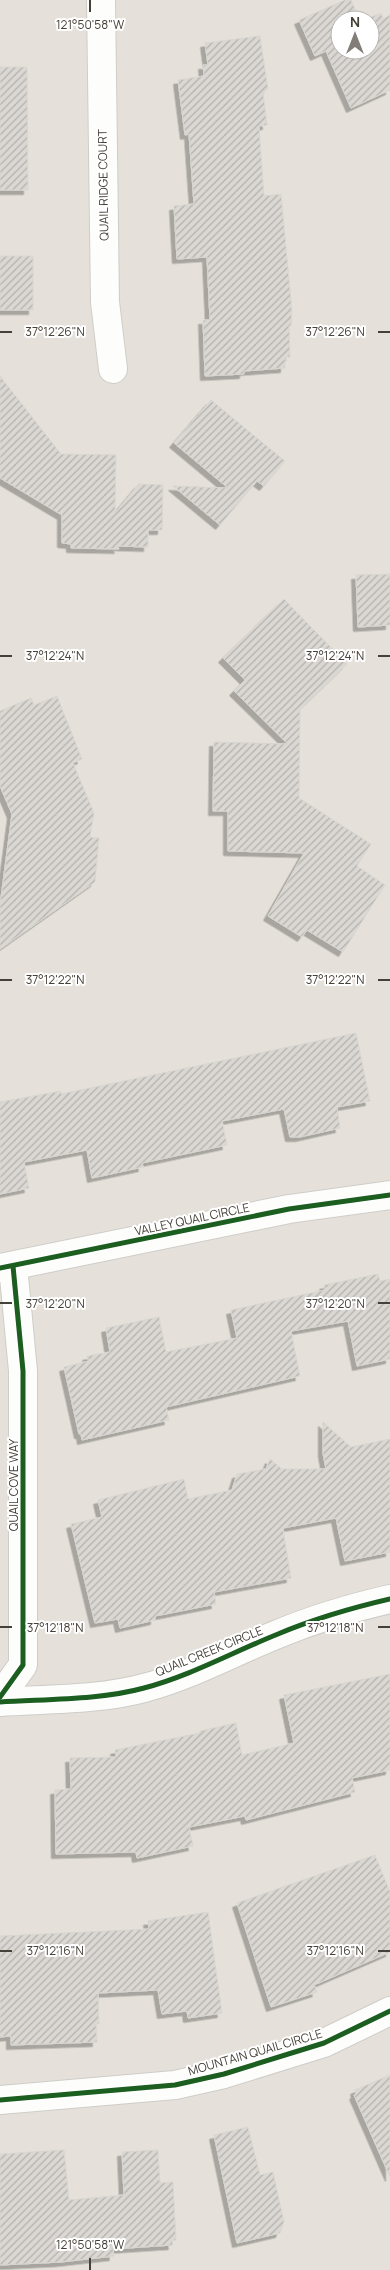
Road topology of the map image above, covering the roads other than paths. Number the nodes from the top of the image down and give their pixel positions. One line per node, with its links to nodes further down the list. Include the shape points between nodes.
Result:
1 (101, 0): 2 (street, QUAIL RIDGE COURT, via 105,302)
2 (113, 369)
3 (390, 1195): 4 (street, VALLEY QUAIL CIRCLE, via 289,1209)
4 (6, 1267): 6 (street, QUAIL COVE WAY, via 23,1371 23,1664)
5 (390, 1599): 7 (street, QUAIL CREEK CIRCLE, via 344,1609 143,1688 84,1697)
6 (0, 1697)
7 (0, 1702)
8 (390, 2012): 9 (street, MOUNTAIN QUAIL CIRCLE, via 324,2043 224,2074 176,2085)
9 (0, 2100)

